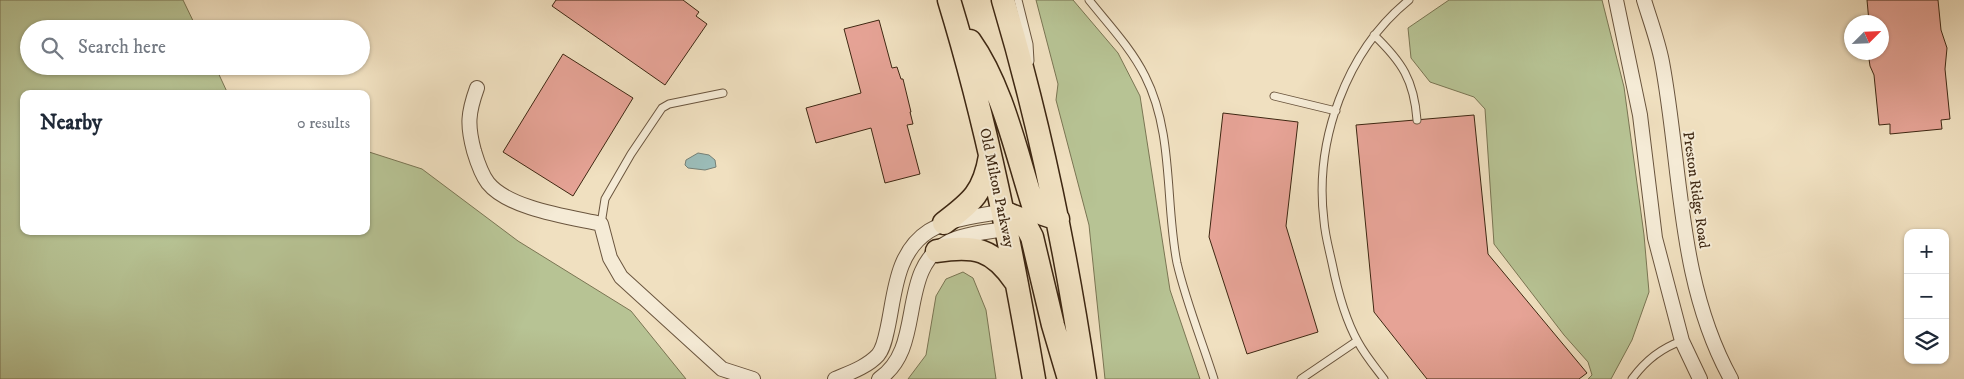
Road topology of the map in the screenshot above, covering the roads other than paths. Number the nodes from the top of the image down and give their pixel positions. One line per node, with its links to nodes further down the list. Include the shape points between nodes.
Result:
1 (1003, 0): 12 (highway, Old Milton Parkway)
2 (1018, 0): 12 (lane, via 1030,44)
3 (1089, 0): 30 (lane, via 1132,54 1158,109 1178,263)
4 (1409, 0): 8 (lane)
5 (1616, 0): 22 (street, via 1640,115 1655,238)
6 (1644, 0): 35 (street, Preston Ridge Road, via 1662,61 1692,275 1709,331)
7 (952, 10): 15 (highway, Old Milton Parkway); 16 (highway, via 978,52 1002,108)
8 (1374, 35): 13 (lane, via 1345,82); 14 (lane, via 1408,75)
9 (477, 88): 17 (street, via 468,124 478,164 487,182 501,195 521,203)
10 (722, 93): 17 (lane, via 662,108 630,154 605,199)
11 (1274, 96): 13 (lane)
12 (1030, 99): 16 (highway, Old Milton Parkway)
13 (1336, 111): 21 (lane, via 1324,165 1324,220 1335,280)
14 (1417, 120)
15 (991, 153): 16 (highway, Old Milton Parkway); 18 (highway, via 980,191)
16 (1030, 215): 18 (street); 19 (street, via 951,241); 20 (highway, Old Milton Parkway); 28 (highway, via 1053,325); 29 (highway, Old Milton Parkway)
17 (601, 224): 23 (street, via 610,258 620,277)
18 (944, 224): 25 (street, via 920,238 904,258 886,337 878,354 864,366)
19 (937, 251): 20 (highway, via 969,248 990,254 1000,261); 26 (street, via 923,266 914,288 909,330 900,354)
20 (1018, 284): 27 (highway, Old Milton Parkway)
21 (1357, 341): 31 (lane); 32 (lane)
22 (1682, 341): 33 (lane, via 1664,346); 34 (street)
23 (724, 374): 24 (street)
24 (753, 379)
25 (835, 379)
26 (879, 379)
27 (1034, 379)
28 (1069, 379)
29 (1086, 379)
30 (1214, 379)
31 (1301, 379)
32 (1384, 379)
33 (1632, 379)
34 (1700, 379)
35 (1731, 379)

